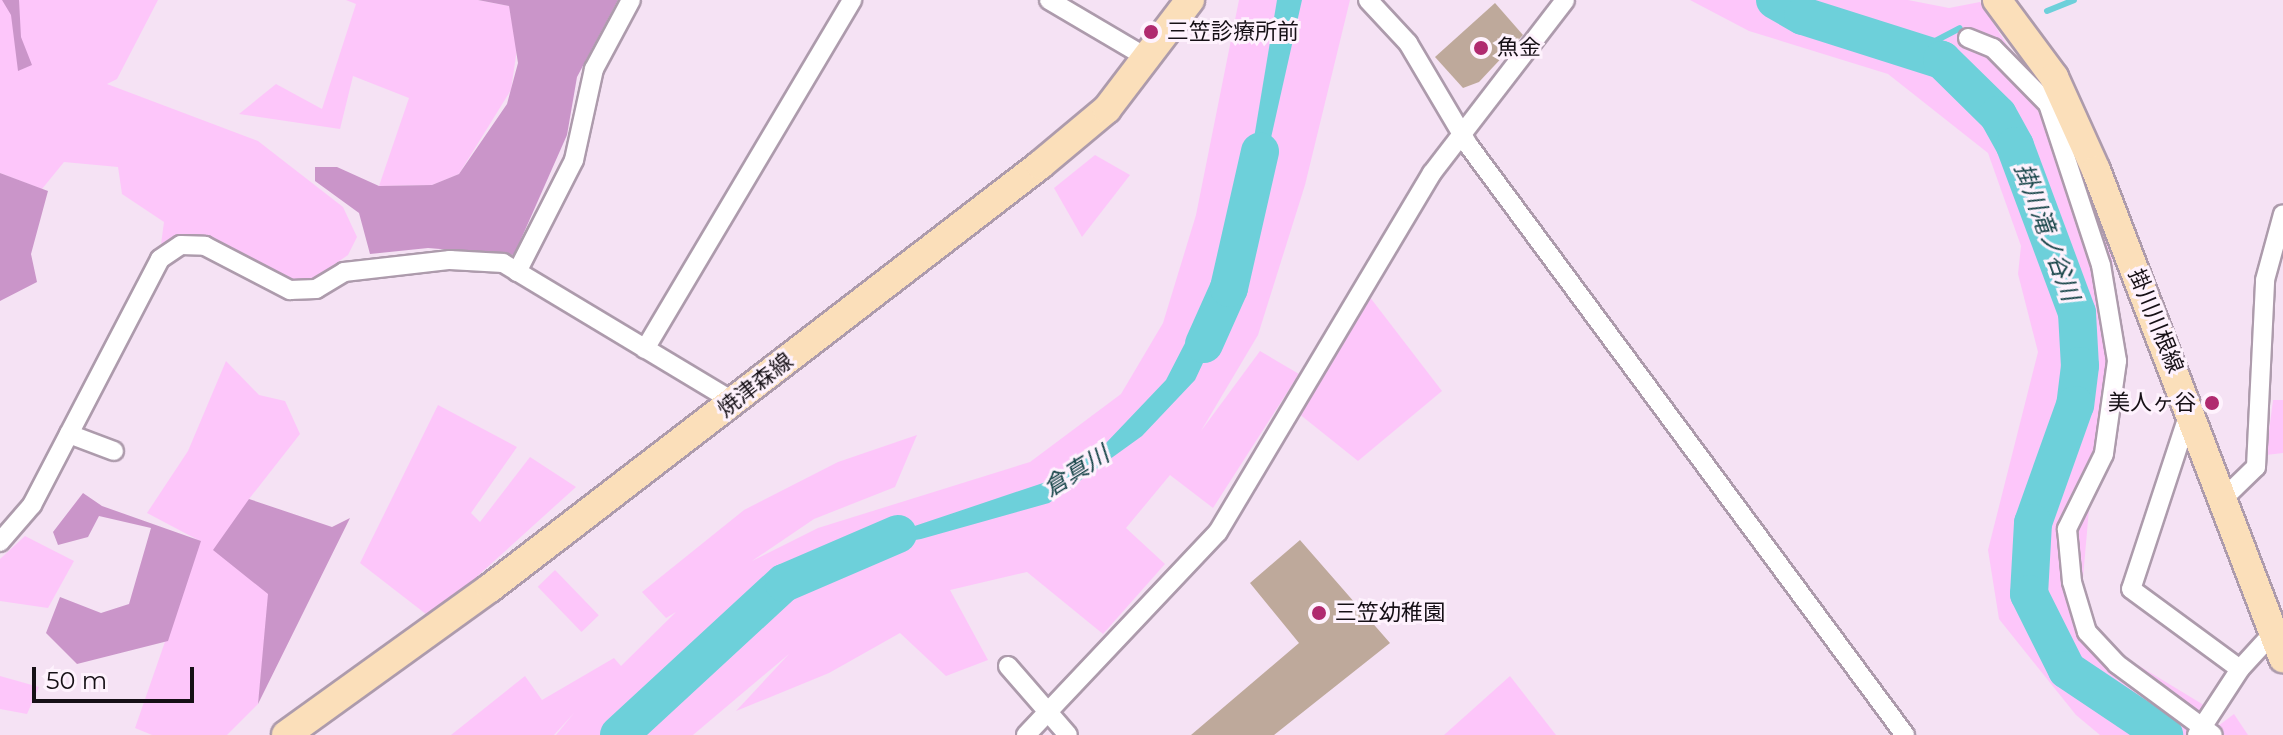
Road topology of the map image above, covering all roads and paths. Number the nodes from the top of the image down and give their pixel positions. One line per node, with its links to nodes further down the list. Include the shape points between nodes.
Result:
1 (631, 0): 12 (street, via 594,69 574,160)
2 (852, 0): 13 (street)
3 (1049, 0): 9 (street)
4 (1190, 0): 9 (main road, 焼津森線)
5 (1368, 0): 10 (street, via 1408,43)
6 (1565, 0): 10 (street)
7 (1999, 3): 15 (main road, 掛川川根線, via 2054,77)
8 (1968, 38): 24 (street, via 1993,48 2048,104 2101,265 2117,361 2104,454 2067,529 2072,582 2087,632 2117,664)
9 (1149, 59): 14 (main road, 焼津森線, via 1107,109 1040,165)
10 (1461, 134): 23 (street, via 1218,532); 28 (street)
11 (2283, 214): 18 (street, via 2265,280 2256,467)
12 (517, 272): 13 (street); 16 (street, via 503,263 450,260 344,272 316,289 290,290 205,246 181,245 160,259)
13 (645, 349): 14 (street)
14 (733, 401): 25 (main road, 焼津森線)
15 (2191, 407): 18 (main road, 掛川川根線); 22 (street, via 2131,589)
16 (69, 434): 17 (street); 19 (street, via 32,505)
17 (114, 451)
18 (2225, 497): 20 (main road, 掛川川根線)
19 (0, 542)
20 (2278, 645): 22 (street)
21 (1008, 666): 23 (street)
22 (2240, 669): 24 (street)
23 (1047, 713): 26 (street); 27 (street)
24 (2205, 731)
25 (286, 735)
26 (1026, 735)
27 (1068, 735)
28 (1905, 735)

